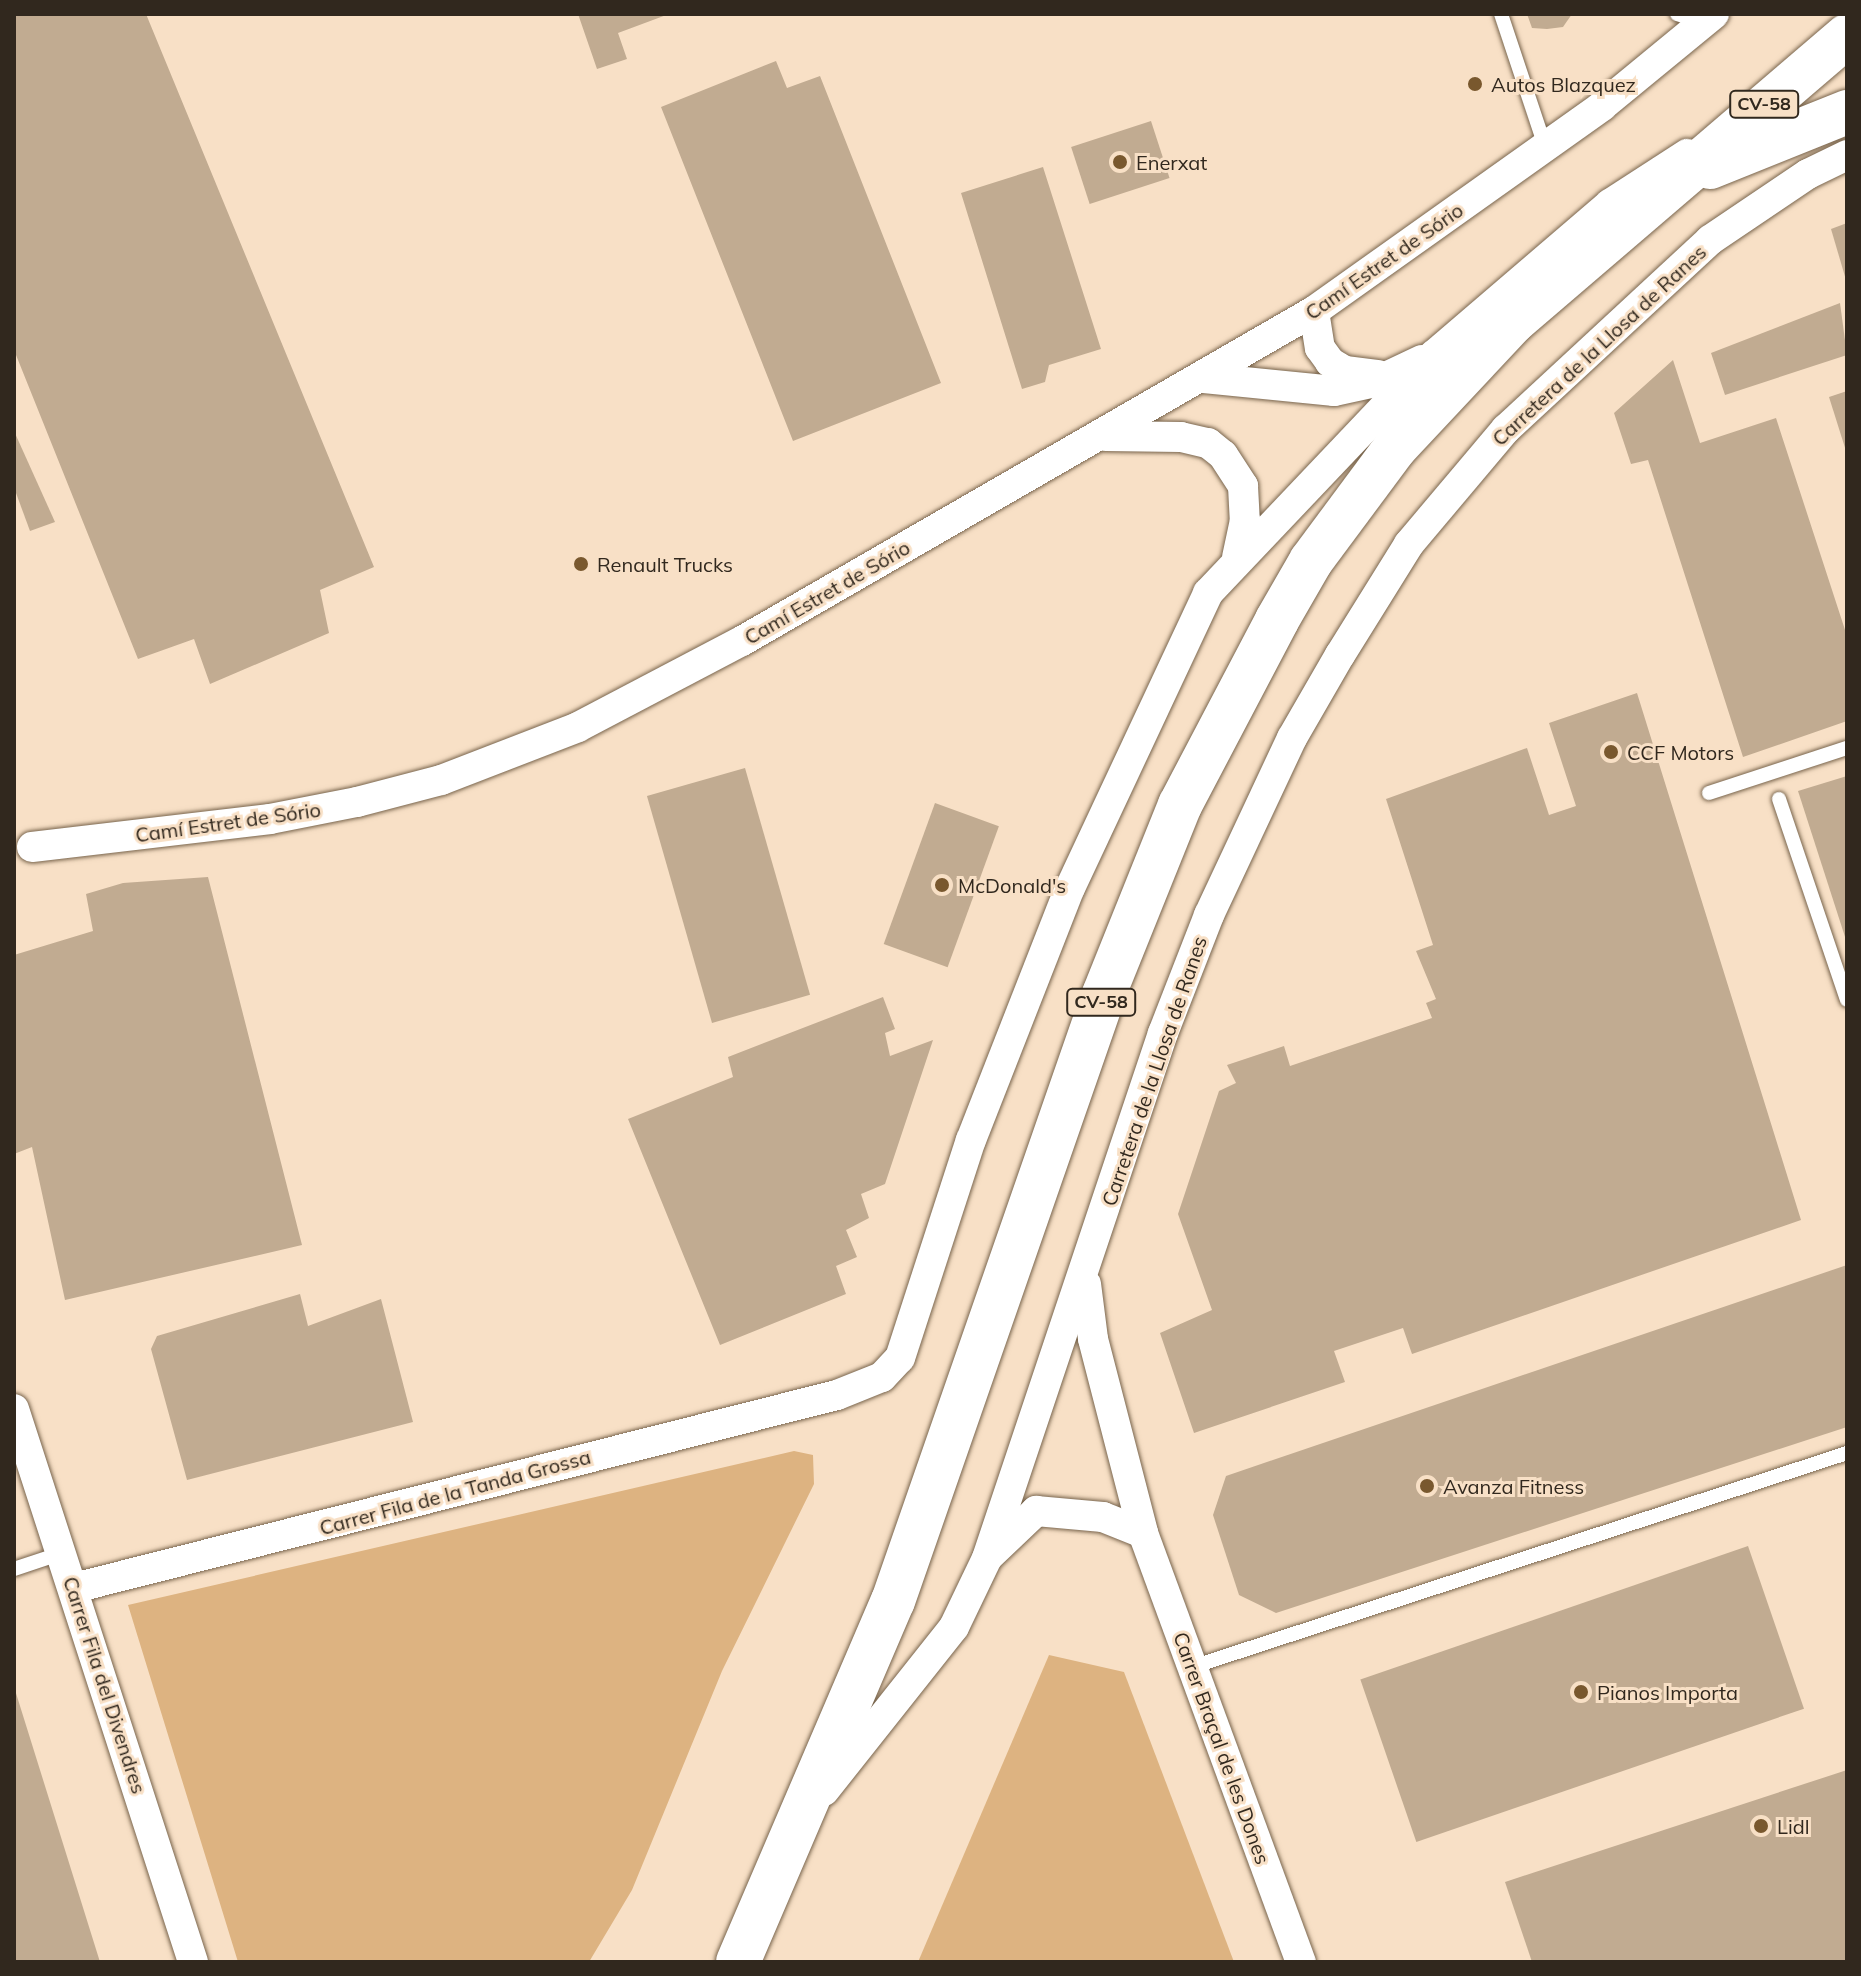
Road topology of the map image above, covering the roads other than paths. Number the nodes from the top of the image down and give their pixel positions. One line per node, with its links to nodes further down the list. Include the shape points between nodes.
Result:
1 (1501, 14): 6 (lane)
2 (1699, 17): 6 (street, Camí Estret de Sório)
3 (1847, 36): 5 (main road, CV-58)
4 (1847, 112): 8 (main road, CV-58)
5 (1741, 123): 8 (main road, CV-58); 10 (street, via 1610,204)
6 (1545, 146): 9 (street, Camí Estret de Sório)
7 (1847, 155): 20 (street, Carretera de la Llosa de Ranes, via 1808,174 1710,240 1642,300 1506,429 1409,544 1292,738 1209,915 1163,1033)
8 (1685, 178): 29 (main road, CV-58, via 1513,322 1395,448 1311,561 1239,686 1180,805 1104,994 893,1601)
9 (1314, 311): 11 (street, via 1320,348 1330,362 1345,371); 12 (street, Camí Estret de Sório)
10 (1434, 355): 11 (street); 14 (street)
11 (1389, 375): 12 (street, via 1314,392)
12 (1204, 378): 13 (street, Camí Estret de Sório)
13 (1100, 436): 14 (street, via 1181,437 1208,443 1223,455 1243,486 1245,520); 18 (street, Camí Estret de Sório, via 742,641 578,727 504,757 441,780 270,819)
14 (1237, 557): 27 (street, Carrer Fila de la Tanda Grossa, via 1175,652 1082,860 971,1140 900,1358 882,1377 837,1395)
15 (1847, 748): 16 (lane)
16 (1709, 793)
17 (1779, 799): 19 (lane)
18 (20, 849)
19 (1847, 1000)
20 (1085, 1278): 23 (street, Carrer Braçal de les Dones, via 1093,1339); 25 (street, Carretera de la Llosa de Ranes)
21 (14, 1409): 24 (street, Carrer Fila del Divendres)
22 (1847, 1453): 28 (lane)
23 (1143, 1533): 25 (street, via 1103,1517 1036,1511); 28 (street, Carrer Braçal de les Dones)
24 (62, 1553): 26 (lane); 27 (street, Carrer Fila del Divendres)
25 (987, 1558): 29 (street, Carretera de la Llosa de Ranes, via 954,1627)
26 (14, 1569)
27 (74, 1588): 30 (street, Carrer Fila del Divendres)
28 (1192, 1667): 32 (street, Carrer Braçal de les Dones)
29 (798, 1824): 31 (main road, CV-58)
30 (187, 1961)
31 (738, 1962)
32 (1301, 1962)

